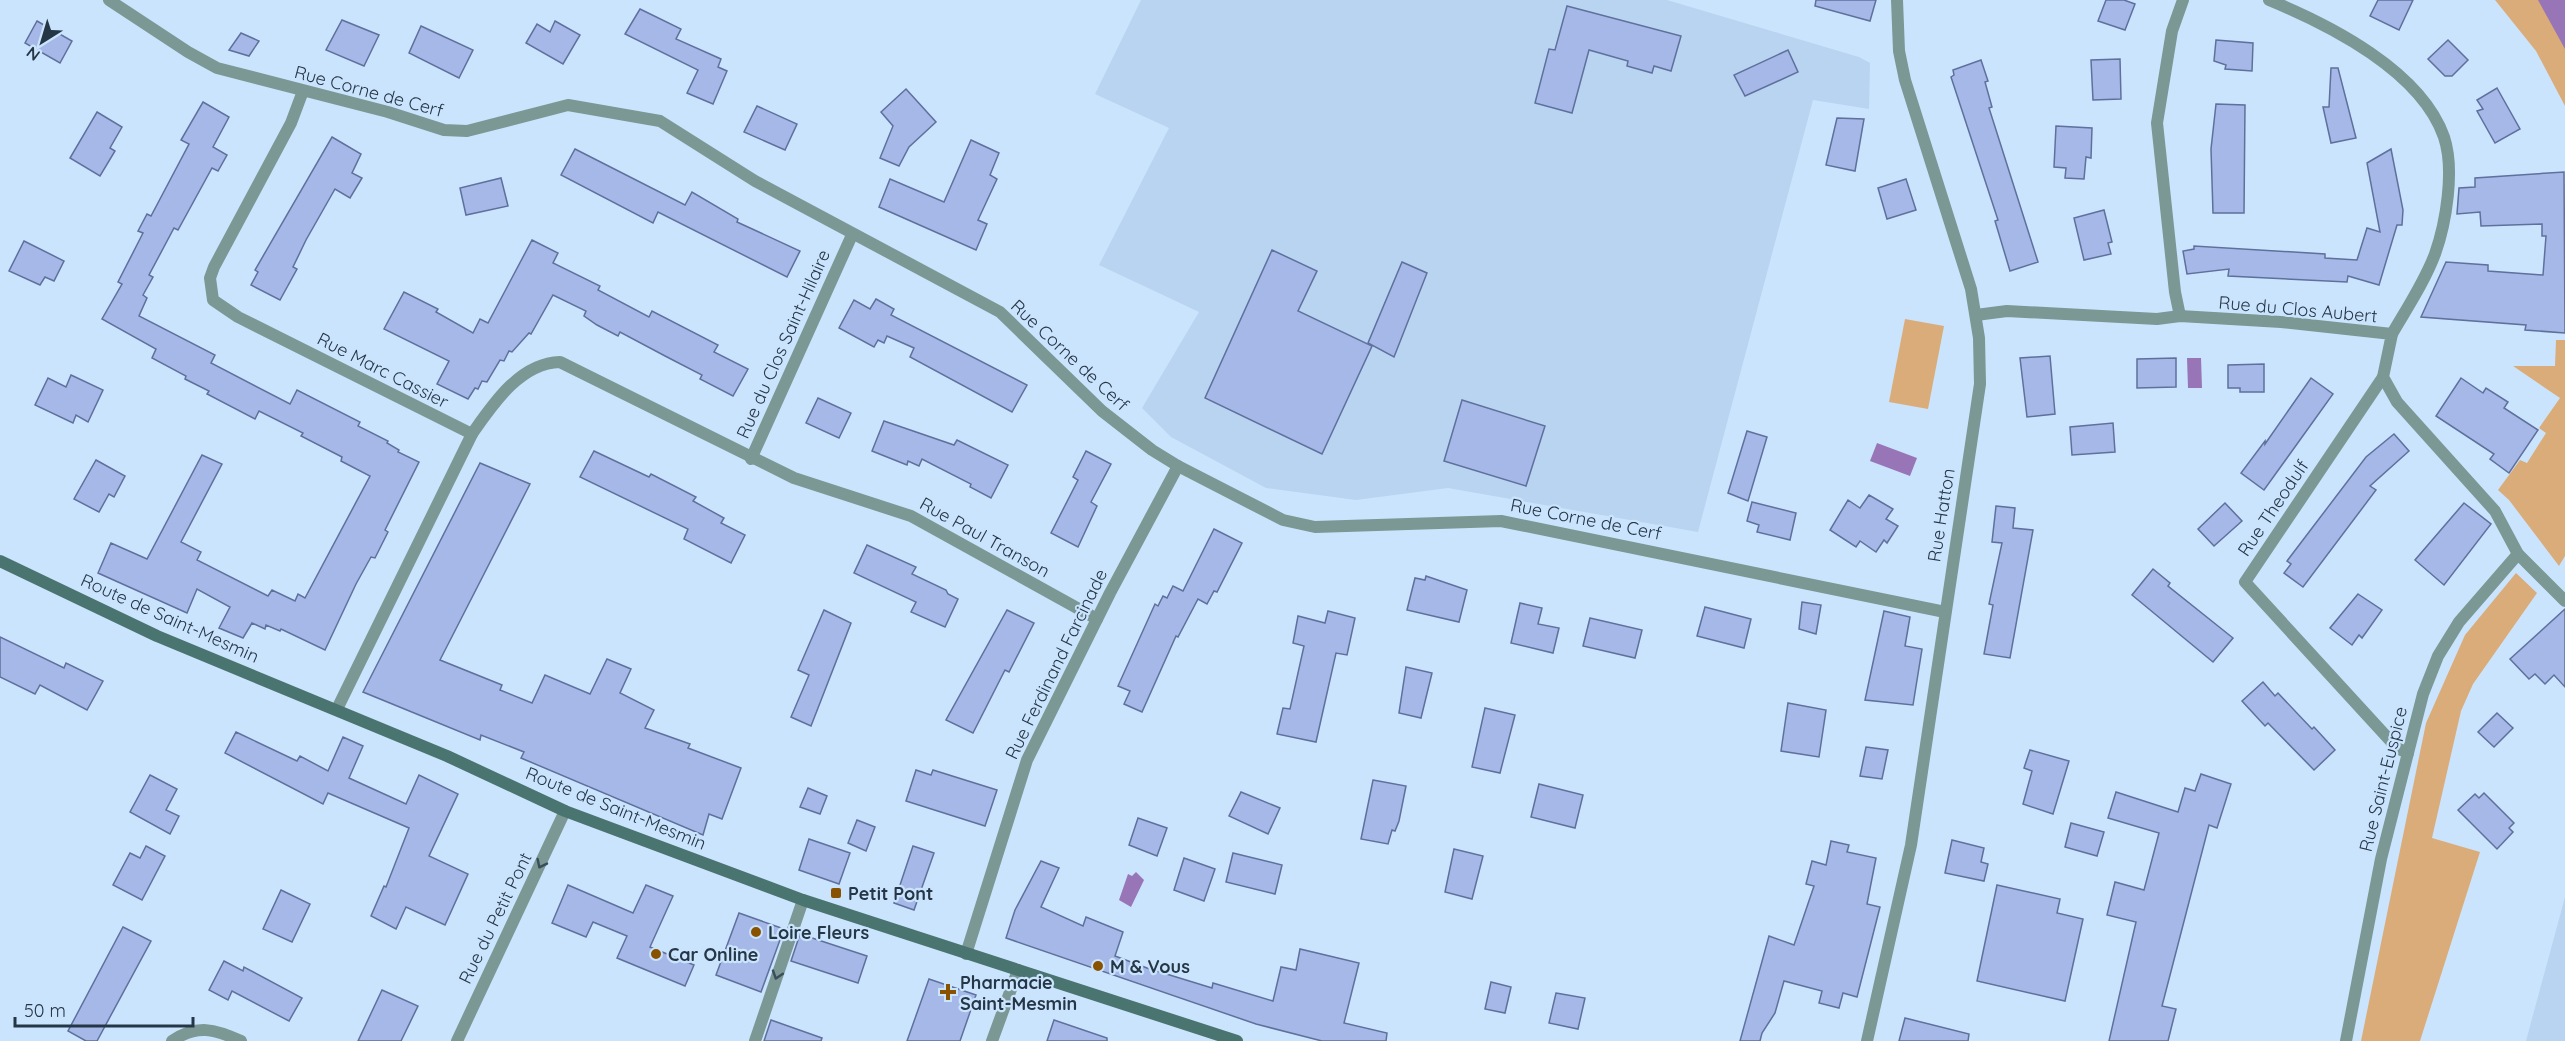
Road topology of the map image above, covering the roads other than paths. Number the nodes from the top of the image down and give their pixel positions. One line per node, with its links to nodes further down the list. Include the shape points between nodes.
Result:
1 (109, 0): 5 (street, Rue Corne de Cerf, via 218,68)
2 (1897, 0): 7 (street, Rue Hatton, via 1899,51 1905,80)
3 (2183, 0): 8 (street, via 2172,31 2157,123)
4 (2269, 0): 9 (street, via 2307,15 2353,41 2400,76 2429,108 2444,138 2448,175 2445,218 2416,297)
5 (303, 91): 6 (street, Rue Corne de Cerf, via 456,132 568,105 660,121 755,181); 11 (street, Rue Marc Cassier, via 291,123 214,267 210,278 213,300 238,317)
6 (852, 235): 12 (street, Rue du Clos Saint-Hilaire); 13 (street, Rue Corne de Cerf, via 1000,312 1102,411)
7 (1976, 315): 8 (street, Rue du Clos Aubert, via 2007,310 2157,319); 17 (street, Rue Hatton, via 1980,384)
8 (2180, 316): 9 (street, Rue du Clos Aubert)
9 (2394, 330): 10 (street, Rue du Clos Aubert)
10 (2383, 377): 14 (street, via 2397,402 2495,511); 20 (street, Rue Theodulf, via 2245,582 2397,748)
11 (472, 434): 12 (street, Rue du Clos Saint-Hilaire, via 488,411 530,369 560,362); 19 (street)
12 (751, 459): 18 (street, Rue Paul Transon, via 794,478 911,516)
13 (1178, 466): 17 (street, Rue Corne de Cerf, via 1293,524 1316,527 1501,521); 18 (street, Rue Ferdinand Farcinade)
14 (2518, 554): 16 (street); 20 (street, Rue Saint-Euspice, via 2459,622 2438,656 2423,694)
15 (0, 561): 19 (main road, Route de Saint-Mesmin, via 158,636)
16 (2565, 601)
17 (1945, 612): 31 (street, Rue Hatton, via 1911,844)
18 (1097, 619): 23 (street, Rue Ferdinand Farcinade, via 1027,760)
19 (337, 709): 21 (main road, Route de Saint-Mesmin)
20 (2408, 753): 32 (street, Rue Saint-Euspice, via 2381,859)
21 (565, 811): 22 (main road, Route de Saint-Mesmin); 27 (street, Rue du Petit Pont, one-way to 27)
22 (803, 900): 23 (main road, Route de Saint-Mesmin); 28 (street, one-way to 28)
23 (966, 954): 24 (main road, Route de Saint-Mesmin)
24 (1018, 970): 29 (street); 30 (main road, Route de Saint-Mesmin)
25 (172, 1041): 26 (street, via 202,1028)
26 (241, 1041)
27 (457, 1041)
28 (755, 1041)
29 (992, 1041)
30 (1237, 1041)
31 (1867, 1041)
32 (2346, 1041)

